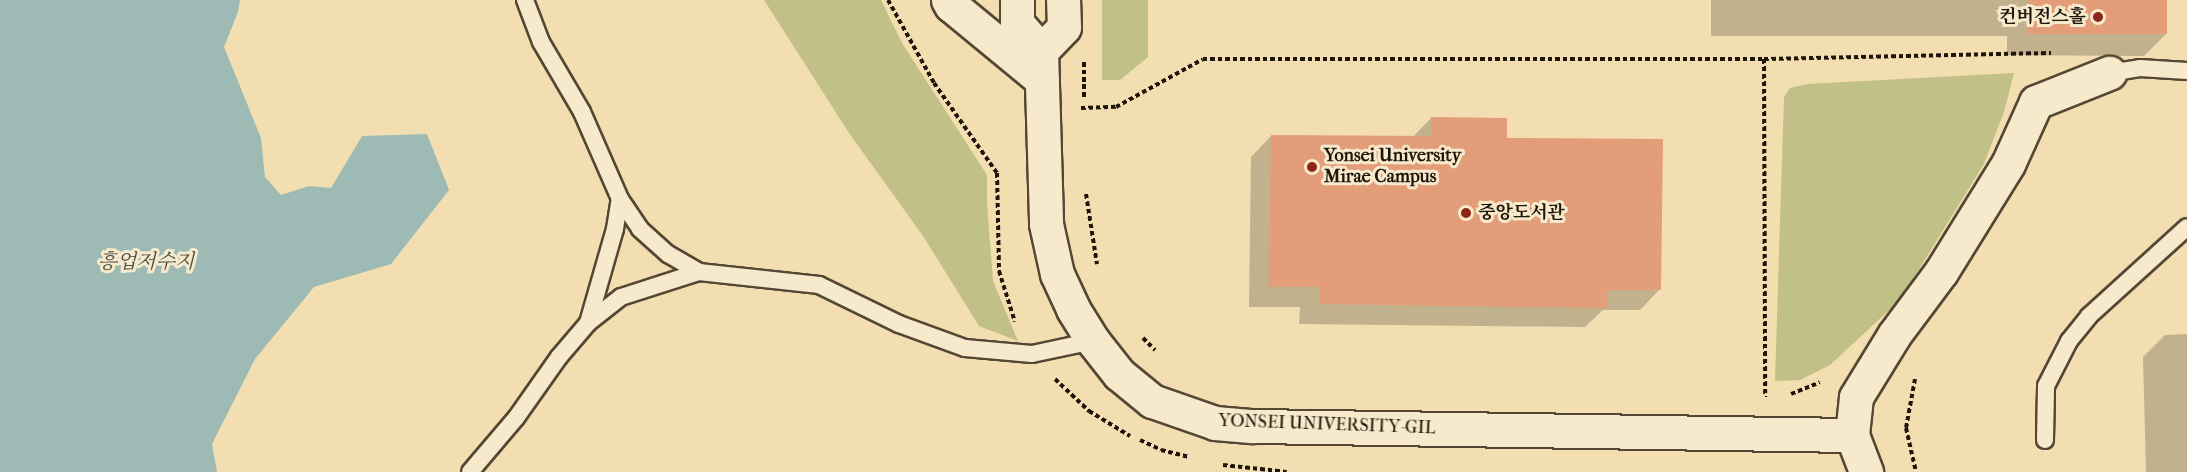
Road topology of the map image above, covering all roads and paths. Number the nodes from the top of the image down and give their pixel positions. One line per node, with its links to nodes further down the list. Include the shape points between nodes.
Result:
1 (525, 0): 15 (lane, via 541,42 582,112)
2 (888, 0): 22 (path, via 934,83 997,173 999,271 1012,315)
3 (948, 0): 11 (street)
4 (1017, 0): 11 (street, via 1017,23)
5 (1064, 0): 11 (street, via 1064,27)
6 (2034, 54): 7 (path)
7 (1764, 59): 12 (path, via 1203,59 1116,107); 25 (path)
8 (1084, 60): 12 (path)
9 (2187, 71): 10 (lane, via 2140,68)
10 (2109, 73): 27 (street, via 2036,102 2008,164 1856,397)
11 (1042, 80): 12 (path); 21 (street, YONSEI UNIVERSITY-GIL, via 1046,224 1057,274)
12 (1084, 108): 13 (path)
13 (1084, 118)
14 (1085, 182): 17 (path)
15 (620, 199): 18 (lane, via 640,229 668,254); 19 (lane)
16 (2187, 227): 28 (lane, via 2089,316 2069,341 2046,386)
17 (1098, 268)
18 (699, 272): 19 (lane, via 621,297); 22 (lane, via 819,285 899,324 965,348)
19 (588, 323): 29 (lane)
20 (1140, 335): 23 (path)
21 (1093, 341): 22 (lane); 26 (street, YONSEI UNIVERSITY-GIL, via 1119,374 1152,401 1215,423)
22 (1032, 354)
23 (1161, 355)
24 (1753, 396): 25 (path)
25 (1765, 396): 26 (path)
26 (1765, 433): 27 (street, YONSEI UNIVERSITY-GIL)
27 (1852, 435): 30 (street)
28 (2045, 440)
29 (470, 472)
30 (1866, 472)

